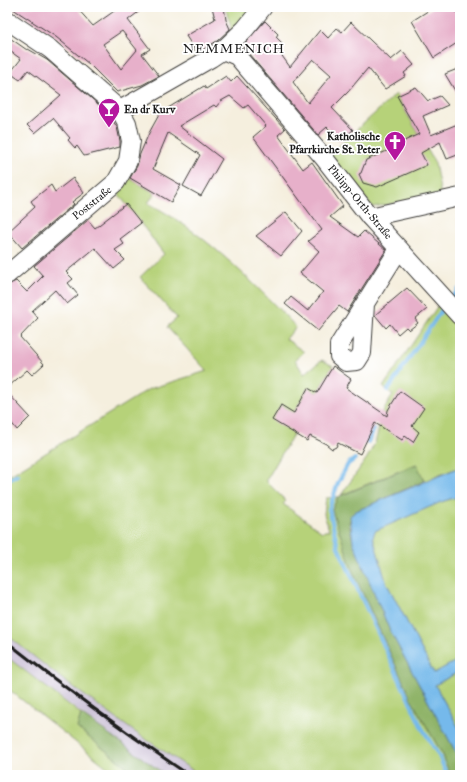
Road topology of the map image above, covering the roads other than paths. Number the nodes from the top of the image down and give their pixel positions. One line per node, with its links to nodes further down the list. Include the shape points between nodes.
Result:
1 (264, 7): 3 (street)
2 (7, 20): 4 (street, via 50,49)
3 (223, 50): 4 (street); 6 (street, Philipp-Orth-Straße, via 241,60)
4 (120, 110): 8 (street, Poststraße, via 127,123 131,141 128,161 120,179)
5 (460, 196): 6 (street)
6 (370, 217): 7 (street, Philipp-Orth-Straße)
7 (399, 249): 9 (street, Philipp-Orth-Straße); 10 (street, Philipp-Orth-Straße)
8 (7, 275)
9 (365, 304)
10 (452, 307)

